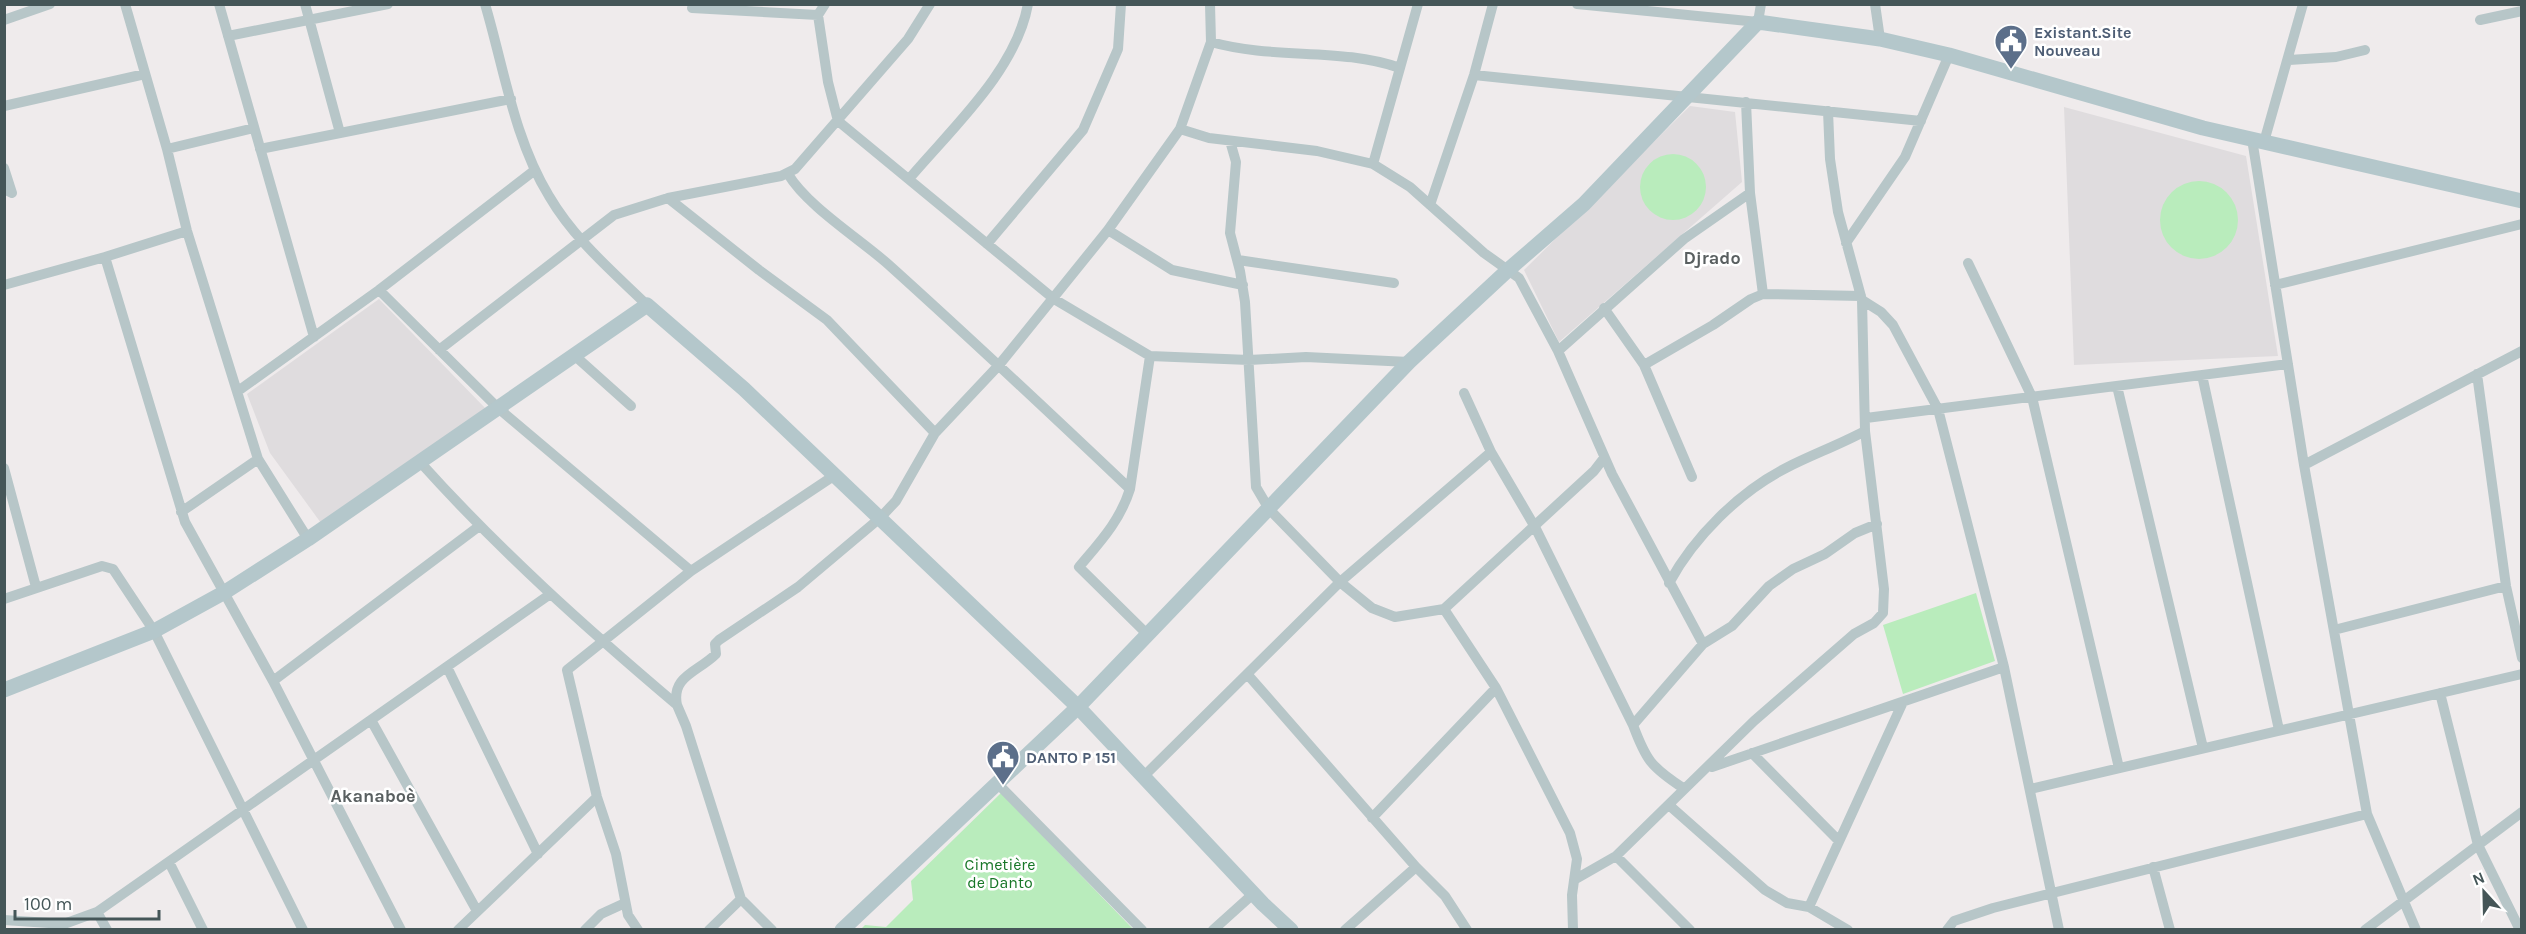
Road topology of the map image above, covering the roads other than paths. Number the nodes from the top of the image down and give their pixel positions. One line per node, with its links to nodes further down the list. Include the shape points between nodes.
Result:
1 (50, 4): 21 (street)
2 (124, 4): 32 (street)
3 (219, 4): 25 (street)
4 (305, 4): 22 (street)
5 (388, 4): 22 (street)
6 (485, 4): 35 (street)
7 (825, 4): 20 (street)
8 (930, 4): 39 (street, via 908,39)
9 (1028, 4): 54 (street, via 1017,39 1001,70)
10 (1121, 4): 65 (street, via 1118,49 1083,130)
11 (1210, 4): 27 (street)
12 (1418, 4): 31 (street)
13 (1493, 4): 33 (street)
14 (1577, 4): 24 (street)
15 (1761, 4): 24 (street)
16 (1875, 4): 26 (street)
17 (2303, 4): 30 (street)
18 (692, 8): 20 (street)
19 (2522, 11): 23 (street)
20 (818, 15): 39 (street)
21 (4, 20)
22 (310, 20): 25 (street); 43 (street)
23 (2480, 20)
24 (1758, 22): 26 (street); 34 (street)
25 (228, 36): 41 (street)
26 (1881, 39): 29 (street)
27 (1212, 42): 31 (street, via 1263,53 1380,61); 42 (street)
28 (2365, 50): 30 (street, via 2336,57)
29 (1949, 55): 40 (street); 44 (street, via 2149,114)
30 (2289, 60): 44 (street)
31 (1400, 68): 50 (street)
32 (145, 74): 37 (street); 47 (street)
33 (1474, 75): 34 (street); 59 (street)
34 (1689, 96): 36 (street); 69 (street, via 1584,204)
35 (511, 99): 43 (street); 52 (street)
36 (1746, 102): 38 (street); 56 (street)
37 (4, 106)
38 (1828, 111): 40 (street); 64 (street, via 1833,187)
39 (838, 121): 53 (street); 54 (street)
40 (1921, 121): 64 (street, via 1894,174)
41 (255, 128): 47 (street); 48 (street)
42 (1180, 129): 45 (street); 61 (street)
43 (340, 133): 48 (street)
44 (2258, 140): 58 (street); 73 (street)
45 (1230, 141): 46 (street); 49 (street)
46 (1252, 142): 49 (street); 50 (street)
47 (167, 149): 62 (street)
48 (260, 149): 80 (street)
49 (1236, 162): 67 (street, via 1229,221)
50 (1373, 164): 59 (street, via 1395,175)
51 (4, 168): 55 (street, via 12,193)
52 (535, 170): 63 (street, via 548,196); 74 (street)
53 (788, 174): 57 (street); 89 (street, via 802,194 868,247)
54 (909, 179): 65 (street)
55 (4, 189)
56 (1750, 193): 75 (street); 79 (street, via 1684,239)
57 (668, 198): 63 (street, via 614,215); 102 (street, via 827,320)
58 (2522, 201)
59 (1430, 205): 69 (street)
60 (2522, 224): 73 (street)
61 (1108, 230): 72 (street, via 1172,270); 77 (street)
62 (186, 231): 66 (street); 94 (street)
63 (581, 241): 78 (street); 81 (street)
64 (1846, 243): 76 (street)
65 (987, 244): 77 (street)
66 (105, 257): 71 (street); 115 (street)
67 (1238, 260): 70 (street); 72 (street)
68 (1968, 263): 96 (street)
69 (1508, 270): 82 (street, via 1525,285); 87 (street)
70 (1394, 283)
71 (4, 285)
72 (1243, 285): 86 (street)
73 (2275, 285): 88 (street)
74 (379, 290): 80 (street); 81 (street)
75 (1763, 294): 76 (street); 90 (street)
76 (1862, 298): 99 (street, via 1893,325); 100 (street)
77 (1053, 299): 85 (street); 89 (street)
78 (647, 305): 84 (street); 111 (street)
79 (1604, 308): 82 (street); 90 (street)
80 (314, 337): 94 (street)
81 (439, 350): 98 (street)
82 (1558, 351): 104 (street)
83 (2522, 351): 91 (street)
84 (574, 355): 97 (street); 98 (street)
85 (1150, 356): 86 (street); 113 (street)
86 (1249, 360): 87 (street, via 1306,357); 114 (street, via 1256,487)
87 (1409, 362): 114 (street)
88 (2288, 364): 92 (street); 107 (street)
89 (999, 365): 102 (street); 113 (street)
90 (1644, 365): 112 (street)
91 (2477, 374): 107 (street); 126 (street)
92 (2202, 375): 93 (street); 152 (street)
93 (2117, 386): 96 (street); 153 (street)
94 (238, 391): 105 (street)
95 (1464, 393): 103 (street)
96 (2031, 397): 99 (street); 157 (street)
97 (631, 405)
98 (498, 408): 106 (street); 123 (street)
99 (1938, 409): 100 (street); 139 (street)
100 (1866, 418): 101 (street)
101 (1865, 431): 117 (street); 121 (street, via 1757,486 1712,525)
102 (935, 433): 116 (street, via 896,501)
103 (1491, 452): 119 (street); 124 (street)
104 (1604, 458): 109 (street); 110 (street)
105 (258, 459): 115 (street); 120 (street)
106 (420, 462): 118 (street); 120 (street)
107 (2304, 465): 132 (street)
108 (4, 468): 127 (street)
109 (1594, 471): 110 (street); 119 (street)
110 (1612, 474): 122 (street)
111 (835, 475): 116 (street); 123 (street)
112 (1692, 477)
113 (1131, 489): 134 (street, via 1118,519 1079,567)
114 (1269, 509): 124 (street); 134 (street)
115 (181, 512): 128 (street)
116 (880, 518): 147 (street, via 798,587 719,640 716,654 676,687); 148 (street)
117 (1876, 524): 136 (street, via 1793,569 1769,586 1732,626); 156 (street, via 1885,602 1882,613 1754,721)
118 (478, 527): 129 (street); 142 (street)
119 (1535, 527): 131 (street); 151 (street)
120 (308, 539): 128 (street)
121 (1679, 564): 122 (street); 125 (street)
122 (1660, 566): 125 (street)
123 (691, 571): 135 (street)
124 (1340, 582): 131 (street, via 1387,615 1413,616); 141 (street)
125 (1669, 583): 136 (street)
126 (2506, 586): 132 (street); 137 (street)
127 (36, 587): 130 (street); 133 (street, via 102,566 110,567)
128 (225, 592): 133 (street); 142 (street)
129 (549, 595): 135 (street); 138 (street)
130 (4, 599)
131 (1444, 609): 143 (street)
132 (2334, 630): 149 (street)
133 (154, 631): 144 (street); 164 (street)
134 (1147, 634): 148 (street)
135 (603, 643): 147 (street); 162 (street, via 569,668 566,676)
136 (1703, 644): 151 (street)
137 (2522, 658)
138 (447, 667): 150 (street); 170 (street)
139 (2004, 667): 146 (street); 161 (street)
140 (2522, 674): 145 (street)
141 (1248, 675): 158 (street); 167 (street)
142 (273, 681): 155 (street)
143 (1496, 688): 167 (street); 175 (street, via 1570,833 1576,859)
144 (4, 690)
145 (2440, 693): 149 (street); 169 (street)
146 (1903, 702): 154 (street); 168 (street)
147 (677, 705): 178 (street)
148 (1078, 707): 158 (street); 159 (street)
149 (2349, 714): 152 (street); 166 (street)
150 (371, 720): 155 (street); 182 (street)
151 (1633, 724): 160 (street, via 1644,755)
152 (2279, 730): 153 (street)
153 (2203, 748): 157 (street)
154 (1752, 753): 156 (street); 168 (street)
155 (312, 761): 164 (street); 189 (street)
156 (1709, 768): 160 (street)
157 (2120, 768): 161 (street)
158 (1143, 777): 177 (street)
159 (998, 783): 195 (street); 196 (street)
160 (1683, 789): 163 (street)
161 (2030, 789): 176 (street)
162 (597, 797): 170 (street); 180 (street, via 616,854)
163 (1670, 806): 171 (street); 181 (street, via 1765,890 1787,903)
164 (243, 810): 172 (street); 188 (street)
165 (2522, 812): 169 (street)
166 (2367, 814): 174 (street); 179 (street)
167 (1372, 818): 173 (street)
168 (1839, 841): 181 (street)
169 (2478, 845): 179 (street); 209 (street)
170 (538, 854): 182 (street)
171 (1616, 856): 175 (street); 202 (street)
172 (169, 862): 183 (street); 187 (street)
173 (1416, 867): 199 (street); 200 (street, via 1445,896)
174 (2153, 867): 176 (street); 206 (street)
175 (1574, 880): 201 (street)
176 (2050, 893): 204 (street, via 1954,921); 205 (street)
177 (1253, 894): 197 (street); 198 (street)
178 (741, 899): 193 (street); 194 (street)
179 (2404, 900): 207 (street); 208 (street)
180 (625, 903): 191 (street, via 606,911); 192 (street)
181 (1809, 907): 203 (street)
182 (477, 911): 190 (street)
183 (97, 912): 184 (street, via 64,924); 186 (street)
184 (4, 921): 185 (street)
185 (9, 930)
186 (107, 930)
187 (203, 930)
188 (303, 930)
189 (400, 930)
190 (458, 930)
191 (585, 930)
192 (638, 930)
193 (709, 930)
194 (772, 930)
195 (842, 930)
196 (1142, 930)
197 (1213, 930)
198 (1291, 930)
199 (1345, 930)
200 (1467, 930)
201 (1573, 930)
202 (1690, 930)
203 (1848, 930)
204 (1947, 930)
205 (2059, 930)
206 (2170, 930)
207 (2365, 930)
208 (2416, 930)
209 (2520, 930)

